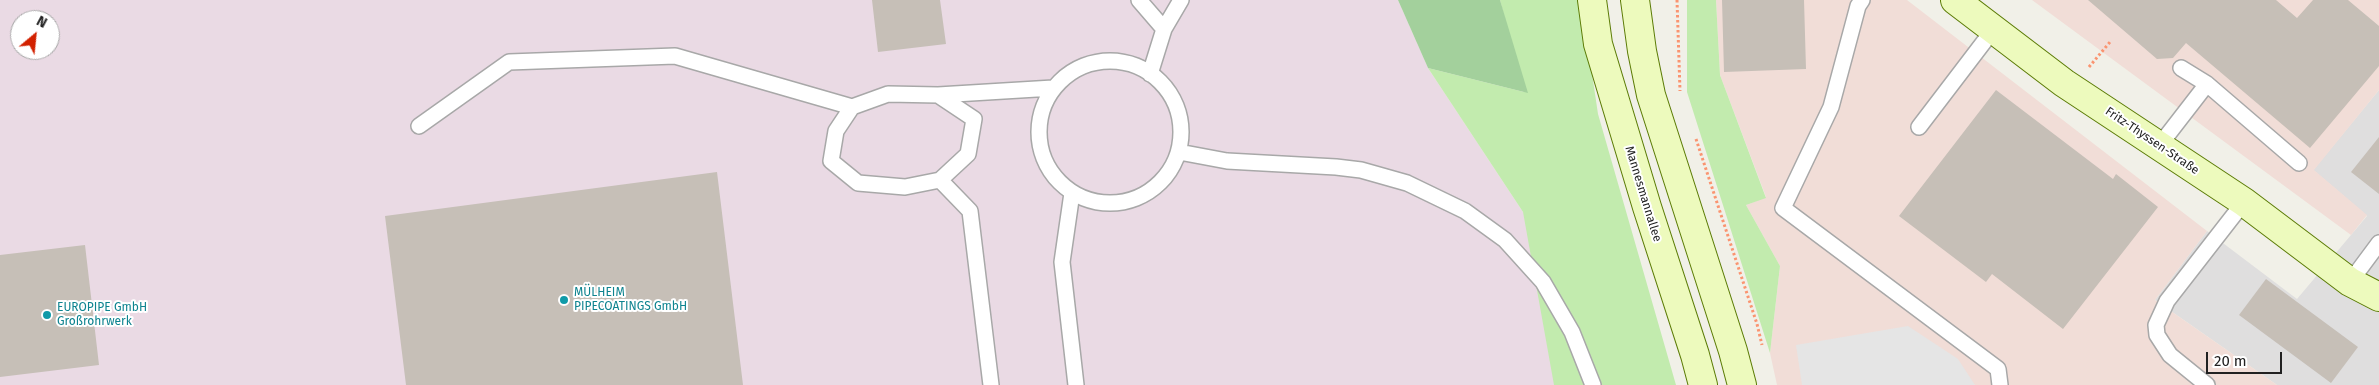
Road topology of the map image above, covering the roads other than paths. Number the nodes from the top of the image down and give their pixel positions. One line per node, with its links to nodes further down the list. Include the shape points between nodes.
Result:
1 (1139, 0): 7 (lane)
2 (1181, 0): 7 (lane)
3 (1592, 0): 30 (main road, Mannesmannallee, via 1598,44)
4 (1636, 0): 31 (main road, via 1651,96)
5 (1862, 0): 32 (lane, via 1831,107 1783,208 1998,369)
6 (1955, 0): 8 (main road, Fritz-Thyssen-Straße)
7 (1164, 29): 10 (lane)
8 (1994, 30): 16 (lane); 17 (main road, Fritz-Thyssen-Straße, via 2064,83)
9 (2181, 68): 11 (lane)
10 (1150, 74): 12 (lane, via 1122,62 1097,62 1072,71); 18 (lane, via 1171,96 1181,127)
11 (2207, 84): 17 (lane); 19 (lane)
12 (1054, 88): 13 (lane); 21 (lane, via 1039,120 1039,145 1053,176)
13 (938, 95): 14 (lane, via 888,94); 20 (lane, via 974,119 968,154)
14 (852, 107): 15 (lane, via 675,56 509,62); 20 (lane, via 836,131 831,161 858,184 905,187)
15 (419, 126)
16 (1919, 126)
17 (2158, 146): 22 (main road, Fritz-Thyssen-Straße)
18 (1179, 152): 21 (lane, via 1166,176 1148,193 1129,201 1104,204); 29 (lane, via 1227,161 1361,170 1407,183 1453,204 1505,240 1535,271 1572,332)
19 (2299, 163)
20 (940, 180): 27 (lane, via 970,211)
21 (1072, 193): 28 (lane, via 1062,262)
22 (2244, 202): 24 (main road, Fritz-Thyssen-Straße); 33 (lane, via 2167,300 2156,326 2157,335 2170,355)
23 (2379, 243): 24 (lane)
24 (2350, 282): 25 (main road, Fritz-Thyssen-Straße); 26 (main road, Fritz-Thyssen-Straße)
25 (2379, 297)
26 (2379, 316)
27 (991, 385)
28 (1076, 385)
29 (1593, 385)
30 (1703, 385)
31 (1742, 385)
32 (2000, 385)
33 (2208, 385)

